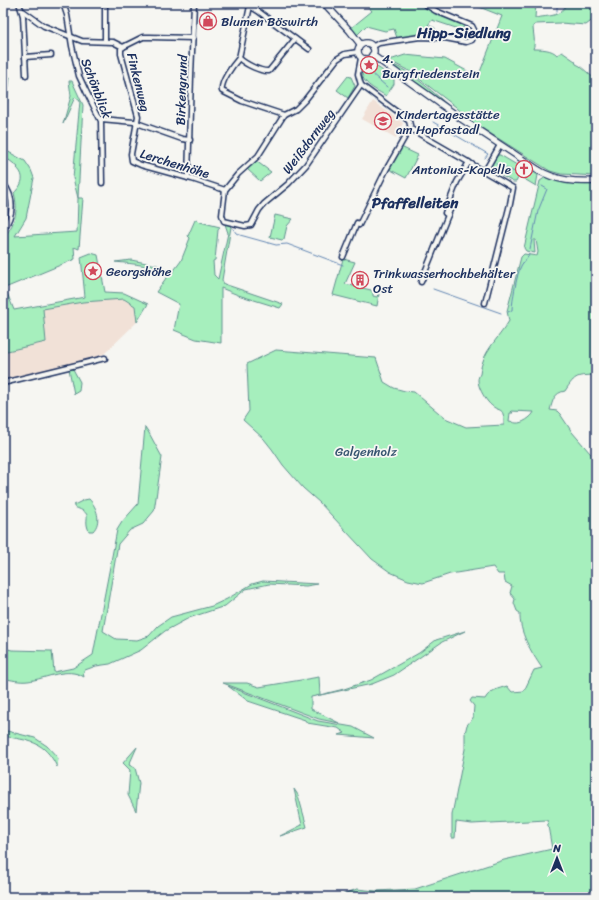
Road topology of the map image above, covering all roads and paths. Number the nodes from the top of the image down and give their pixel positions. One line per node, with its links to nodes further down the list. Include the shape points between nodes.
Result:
1 (19, 3): 9 (street)
2 (63, 3): 10 (street, Schönblick, via 68,15)
3 (105, 3): 13 (street)
4 (194, 3): 11 (street, Birkengrund)
5 (245, 3): 8 (street)
6 (324, 3): 14 (street)
7 (423, 3): 16 (street, via 472,26 475,32 472,40 466,42 420,37)
8 (250, 6): 12 (street); 22 (street)
9 (23, 11): 10 (street, via 44,26); 21 (street)
10 (70, 37): 13 (street, via 86,42); 26 (street, Schönblick, via 79,76)
11 (193, 38): 15 (street, via 150,36); 29 (street, Birkengrund)
12 (295, 38): 17 (street); 22 (street, via 268,71 243,62)
13 (105, 41): 15 (street)
14 (361, 45): 16 (street, via 367,44); 19 (street)
15 (123, 46): 27 (street, Finkenweg, via 121,52 138,111)
16 (372, 47): 20 (street)
17 (309, 49)
18 (51, 55): 21 (street)
19 (359, 55): 20 (street, via 367,59); 24 (street, via 358,74); 25 (street, via 345,54 337,59 305,100 296,109)
20 (372, 55): 30 (street)
21 (25, 57): 23 (street)
22 (239, 58): 25 (street, via 226,77 222,91 242,101)
23 (26, 75)
24 (361, 85): 28 (street, via 410,120); 37 (street, Weißdornweg, via 306,165 264,204 251,225 226,222 223,219)
25 (284, 115): 37 (street, via 258,156)
26 (101, 119): 27 (street, Lerchenhöhe); 34 (street, Schönblick)
27 (138, 123): 29 (street, Lerchenhöhe); 33 (street, Lerchenhöhe, via 131,154 134,162)
28 (411, 129): 31 (street); 39 (street, via 386,170 362,219 360,218)
29 (190, 140): 33 (street, Birkengrund)
30 (500, 145): 32 (street); 35 (street, via 554,178)
31 (469, 162): 32 (street); 40 (street, via 457,182 449,203 452,205)
32 (485, 171): 41 (street, via 513,188)
33 (188, 178): 37 (street, Lerchenhöhe)
34 (102, 182)
35 (596, 182)
36 (3, 183): 38 (street, via 12,206 10,219)
37 (225, 190)
38 (3, 230)
39 (343, 257)
40 (421, 282)
41 (485, 303)
42 (105, 358): 43 (street)
43 (3, 383)

